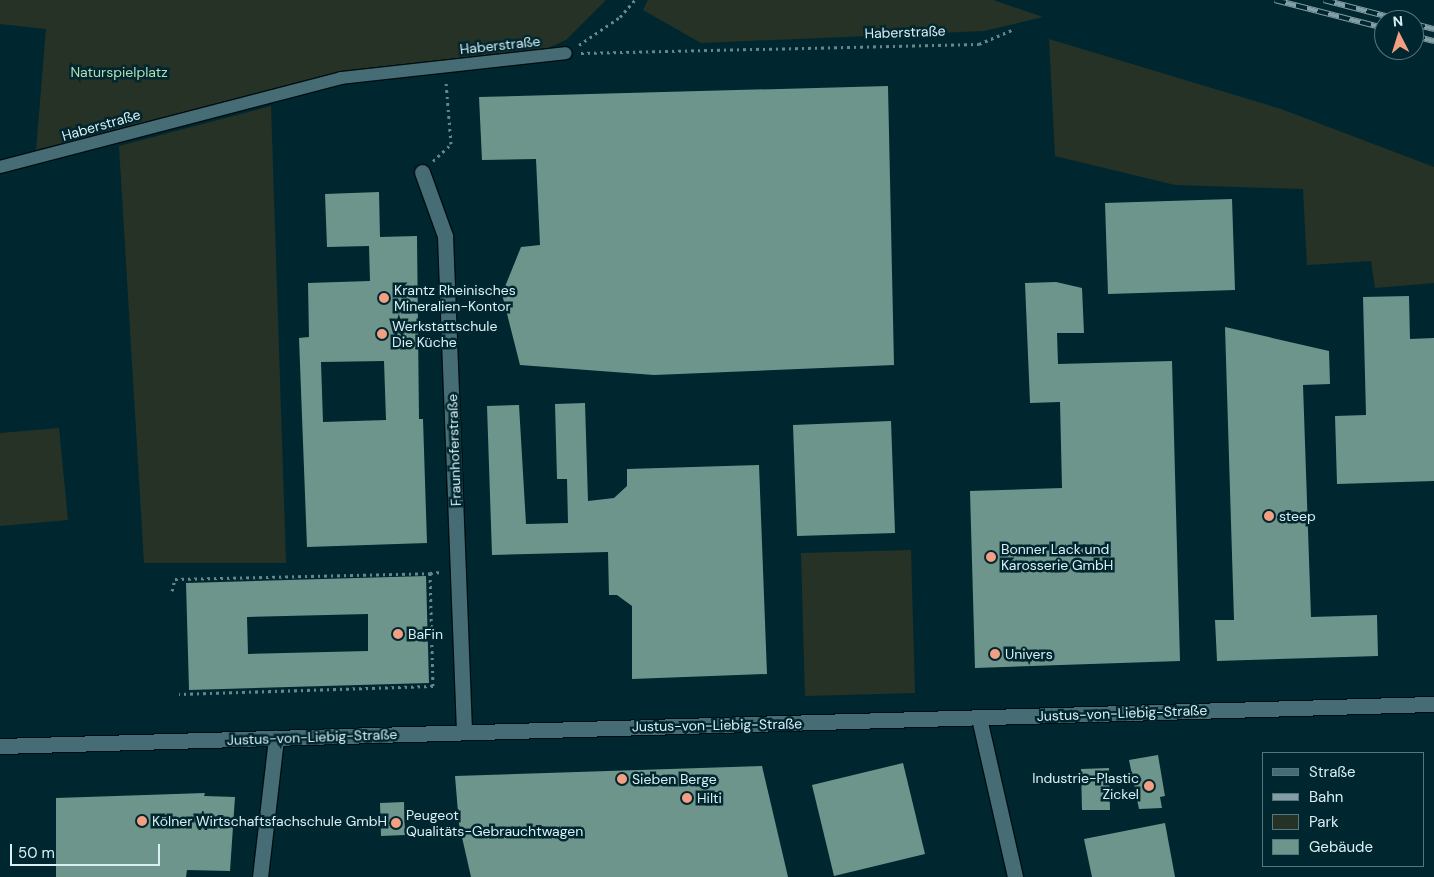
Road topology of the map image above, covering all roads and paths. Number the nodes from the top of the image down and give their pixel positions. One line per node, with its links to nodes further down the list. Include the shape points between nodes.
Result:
1 (635, 0): 3 (path, via 620,17)
2 (1012, 30): 3 (path, Haberstraße, via 979,44)
3 (566, 53): 4 (lane, Haberstraße)
4 (444, 66): 5 (lane, Haberstraße, via 341,78); 6 (path, via 450,144)
5 (0, 167)
6 (422, 172): 11 (main road, Fraunhoferstraße, via 445,236)
7 (172, 591): 8 (path, via 175,579 430,573 433,686)
8 (179, 694)
9 (1434, 704): 10 (main road, Justus-von-Liebig-Straße)
10 (979, 718): 11 (main road, Justus-von-Liebig-Straße); 15 (main road)
11 (464, 732): 12 (main road, Justus-von-Liebig-Straße)
12 (276, 738): 13 (main road, Justus-von-Liebig-Straße); 14 (main road)
13 (0, 746)
14 (260, 877)
15 (1015, 877)

